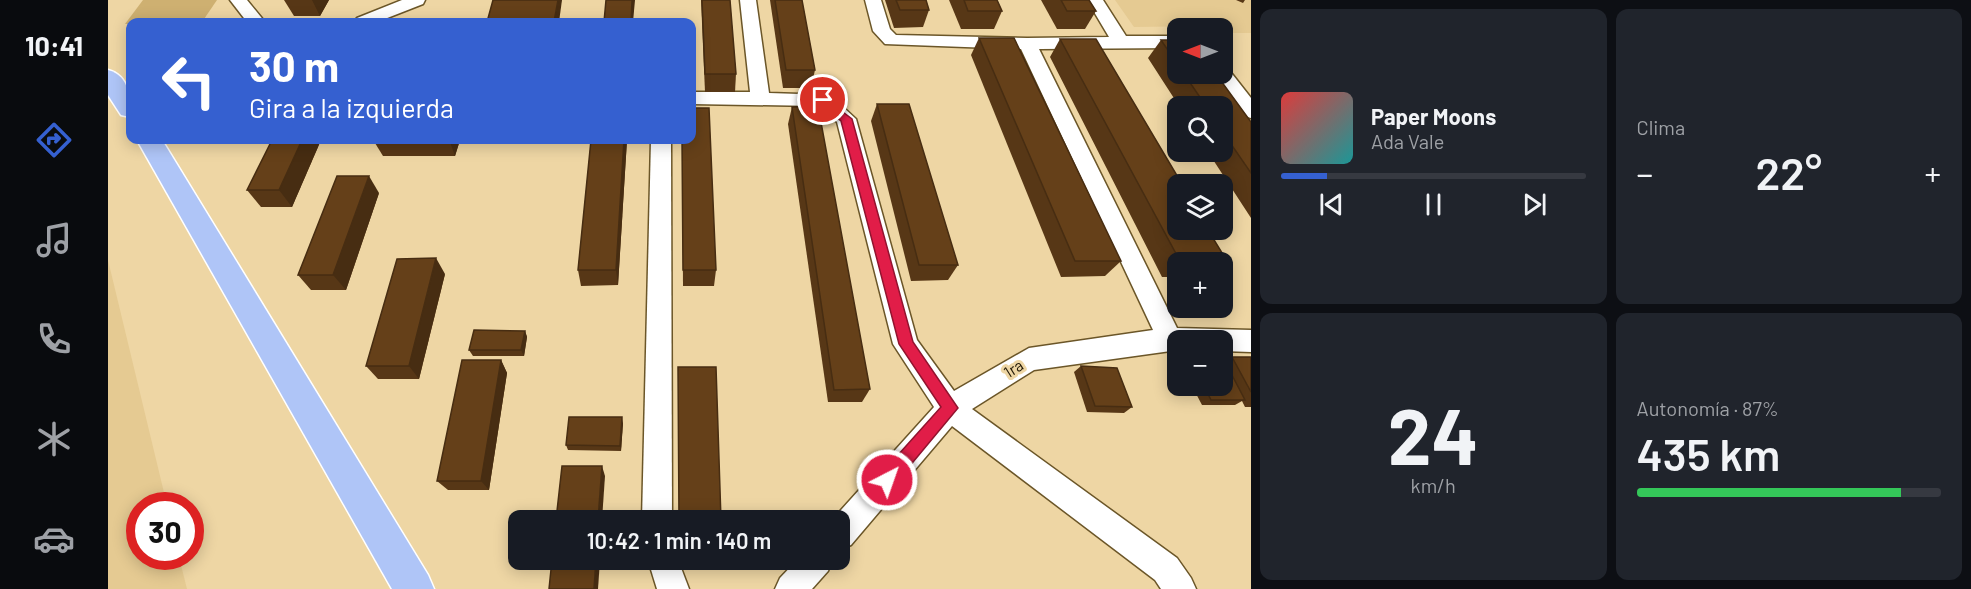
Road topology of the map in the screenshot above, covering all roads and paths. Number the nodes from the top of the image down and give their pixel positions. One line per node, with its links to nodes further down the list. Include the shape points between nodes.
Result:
1 (238, 0): 6 (street)
2 (417, 0): 7 (street)
3 (748, 0): 14 (street)
4 (873, 0): 10 (street, via 882,31 891,40)
5 (1095, 0): 8 (street)
6 (253, 18)
7 (373, 18)
8 (1121, 42): 9 (street); 10 (street)
9 (1167, 42)
10 (1027, 44): 19 (street)
11 (108, 78): 15 (main road)
12 (1230, 84): 16 (street)
13 (696, 98): 14 (street)
14 (760, 99): 23 (street, via 823,100 846,119 906,344)
15 (126, 103)
16 (1251, 111)
17 (152, 144): 28 (main road)
18 (661, 144): 24 (street)
19 (1167, 333)
20 (1167, 339): 23 (street, 1ra, via 1029,359)
21 (1233, 341): 22 (street, 1ra)
22 (1251, 341)
23 (950, 408): 25 (street, 1ra); 31 (street, via 1166,569)
24 (657, 510)
25 (850, 523)
26 (666, 570): 29 (street)
27 (808, 570): 30 (street)
28 (414, 589)
29 (673, 589)
30 (792, 589)
31 (1180, 589)

